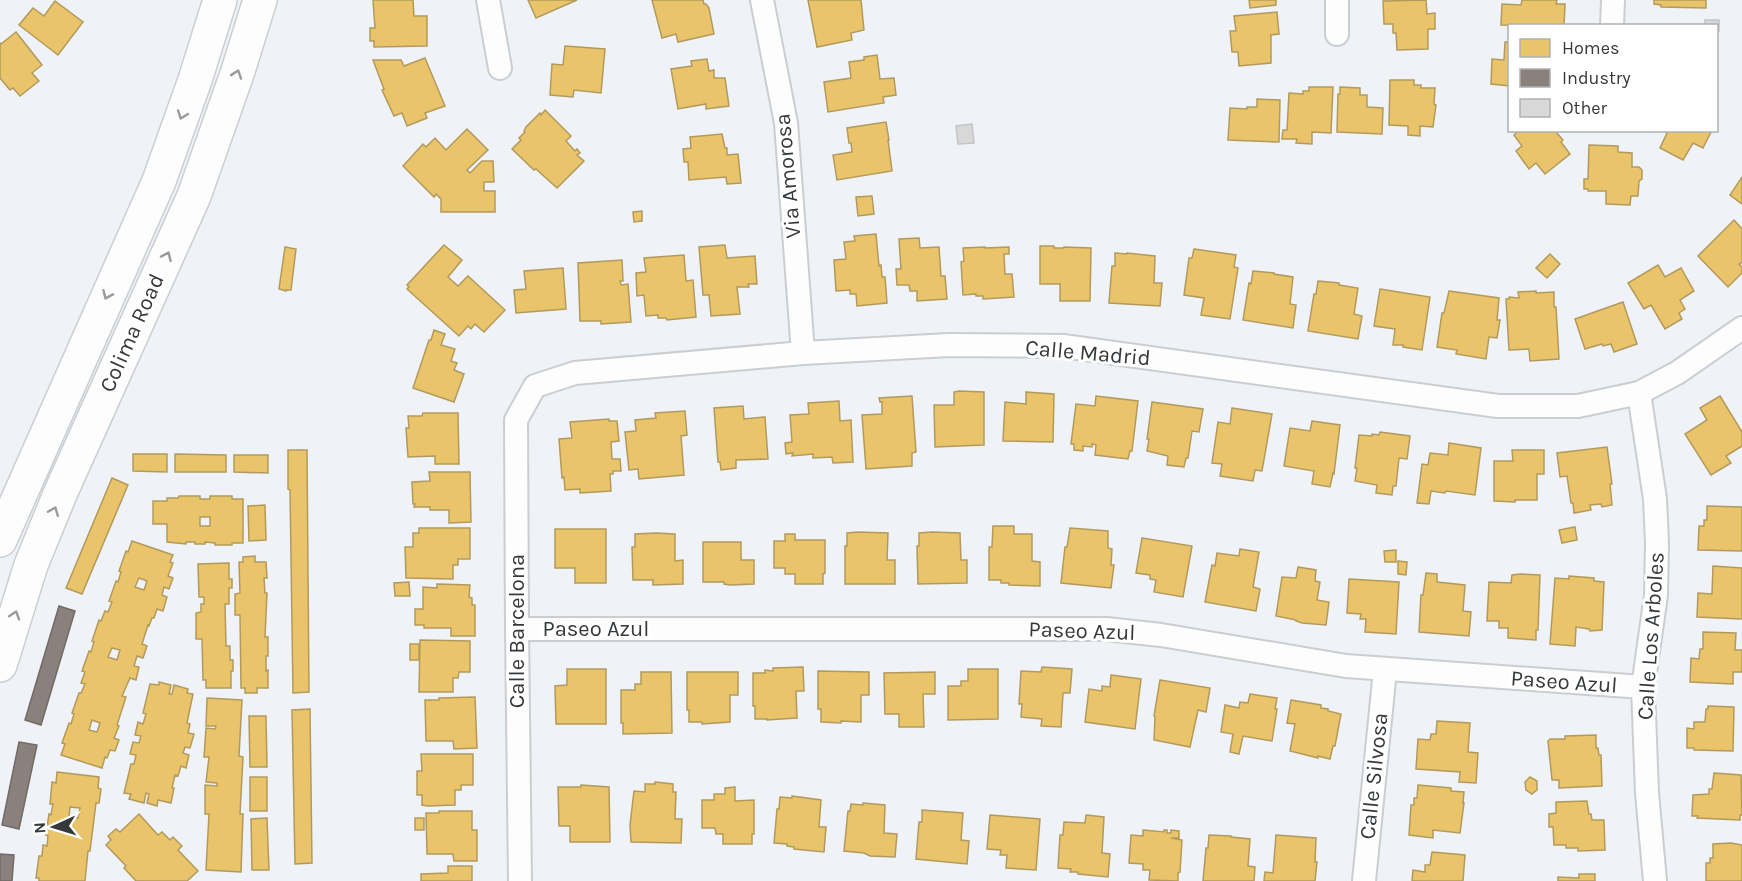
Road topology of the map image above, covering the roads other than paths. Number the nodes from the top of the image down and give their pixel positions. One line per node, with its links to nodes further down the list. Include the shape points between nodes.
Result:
1 (220, 0): 14 (main road, Colima Road, one-way to 14, via 159,181)
2 (260, 0): 16 (main road, Colima Road, one-way to 2, via 194,196)
3 (488, 0): 9 (street)
4 (762, 0): 11 (street, Via Amorosa, via 786,123)
5 (1336, 0): 8 (street)
6 (1613, 0): 7 (street)
7 (1612, 24)
8 (1337, 34)
9 (500, 68)
10 (1742, 328): 13 (street, Calle Madrid, via 1677,373)
11 (803, 353): 12 (street, Calle Madrid, via 574,373); 13 (street, Calle Madrid, via 949,345 1063,346 1498,406 1578,406)
12 (535, 387): 17 (street, Calle Barcelona, via 516,420)
13 (1639, 393): 20 (street, Calle Los Arboles, via 1655,499 1657,543 1656,595)
14 (0, 540)
15 (0, 552): 16 (main road)
16 (32, 565): 18 (main road, Colima Road, one-way to 16)
17 (517, 629): 19 (street, Paseo Azul, via 1106,629); 21 (street, Calle Barcelona)
18 (0, 665)
19 (1385, 670): 20 (street, Paseo Azul); 22 (street, Calle Silvosa)
20 (1643, 687): 23 (street, Calle Los Arboles)
21 (520, 881)
22 (1364, 881)
23 (1654, 881)

